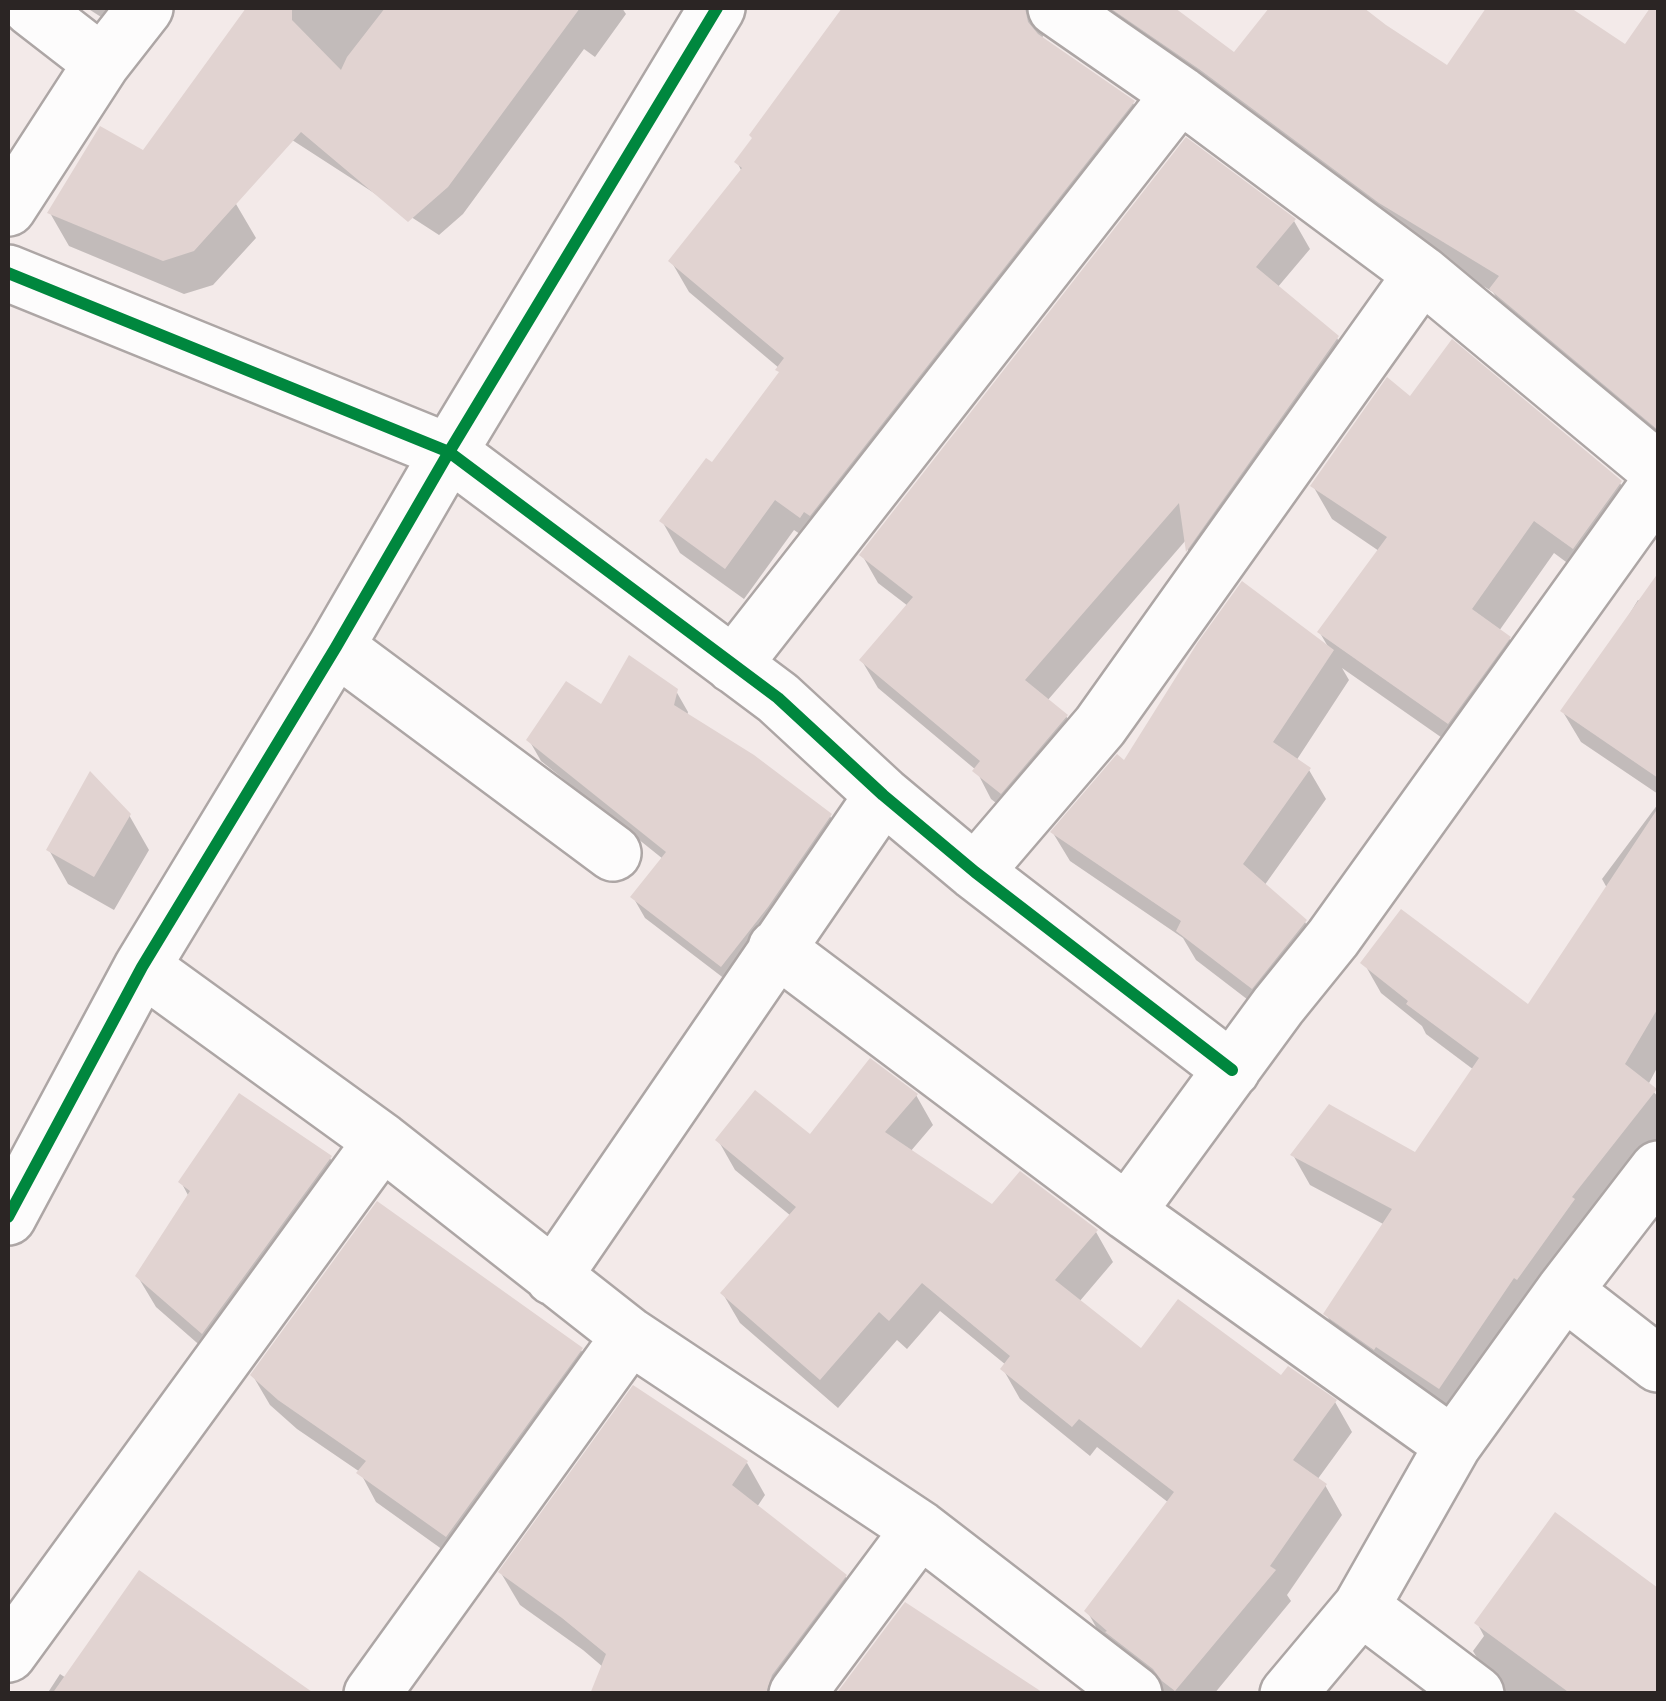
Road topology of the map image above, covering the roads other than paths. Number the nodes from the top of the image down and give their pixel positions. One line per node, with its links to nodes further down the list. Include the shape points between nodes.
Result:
1 (31, 8): 5 (street)
2 (145, 8): 5 (street)
3 (718, 8): 10 (street)
4 (1056, 8): 6 (street)
5 (102, 63): 7 (street)
6 (1180, 94): 9 (street); 14 (street)
7 (8, 208)
8 (8, 273): 10 (street)
9 (1422, 274): 11 (street); 17 (street, via 1100,726)
10 (449, 452): 13 (street); 14 (street)
11 (1658, 470)
12 (1658, 484): 20 (street)
13 (336, 648): 16 (street); 19 (street)
14 (734, 665): 15 (street)
15 (883, 794): 17 (street); 18 (street)
16 (613, 853)
17 (975, 872): 20 (street)
18 (776, 948): 24 (street); 25 (street)
19 (142, 966): 21 (street); 23 (street)
20 (1232, 1070): 24 (street)
21 (382, 1141): 25 (street); 32 (street)
22 (1658, 1168): 26 (street)
23 (12, 1199)
24 (1126, 1212): 29 (street)
25 (553, 1278): 27 (street)
26 (1564, 1291): 28 (street); 29 (street)
27 (630, 1336): 30 (street); 33 (street)
28 (1658, 1364)
29 (1452, 1445): 31 (street)
30 (920, 1530): 34 (street); 35 (street)
31 (1362, 1607): 36 (street); 37 (street)
32 (8, 1654)
33 (372, 1694)
34 (796, 1694)
35 (1134, 1694)
36 (1288, 1694)
37 (1476, 1694)

